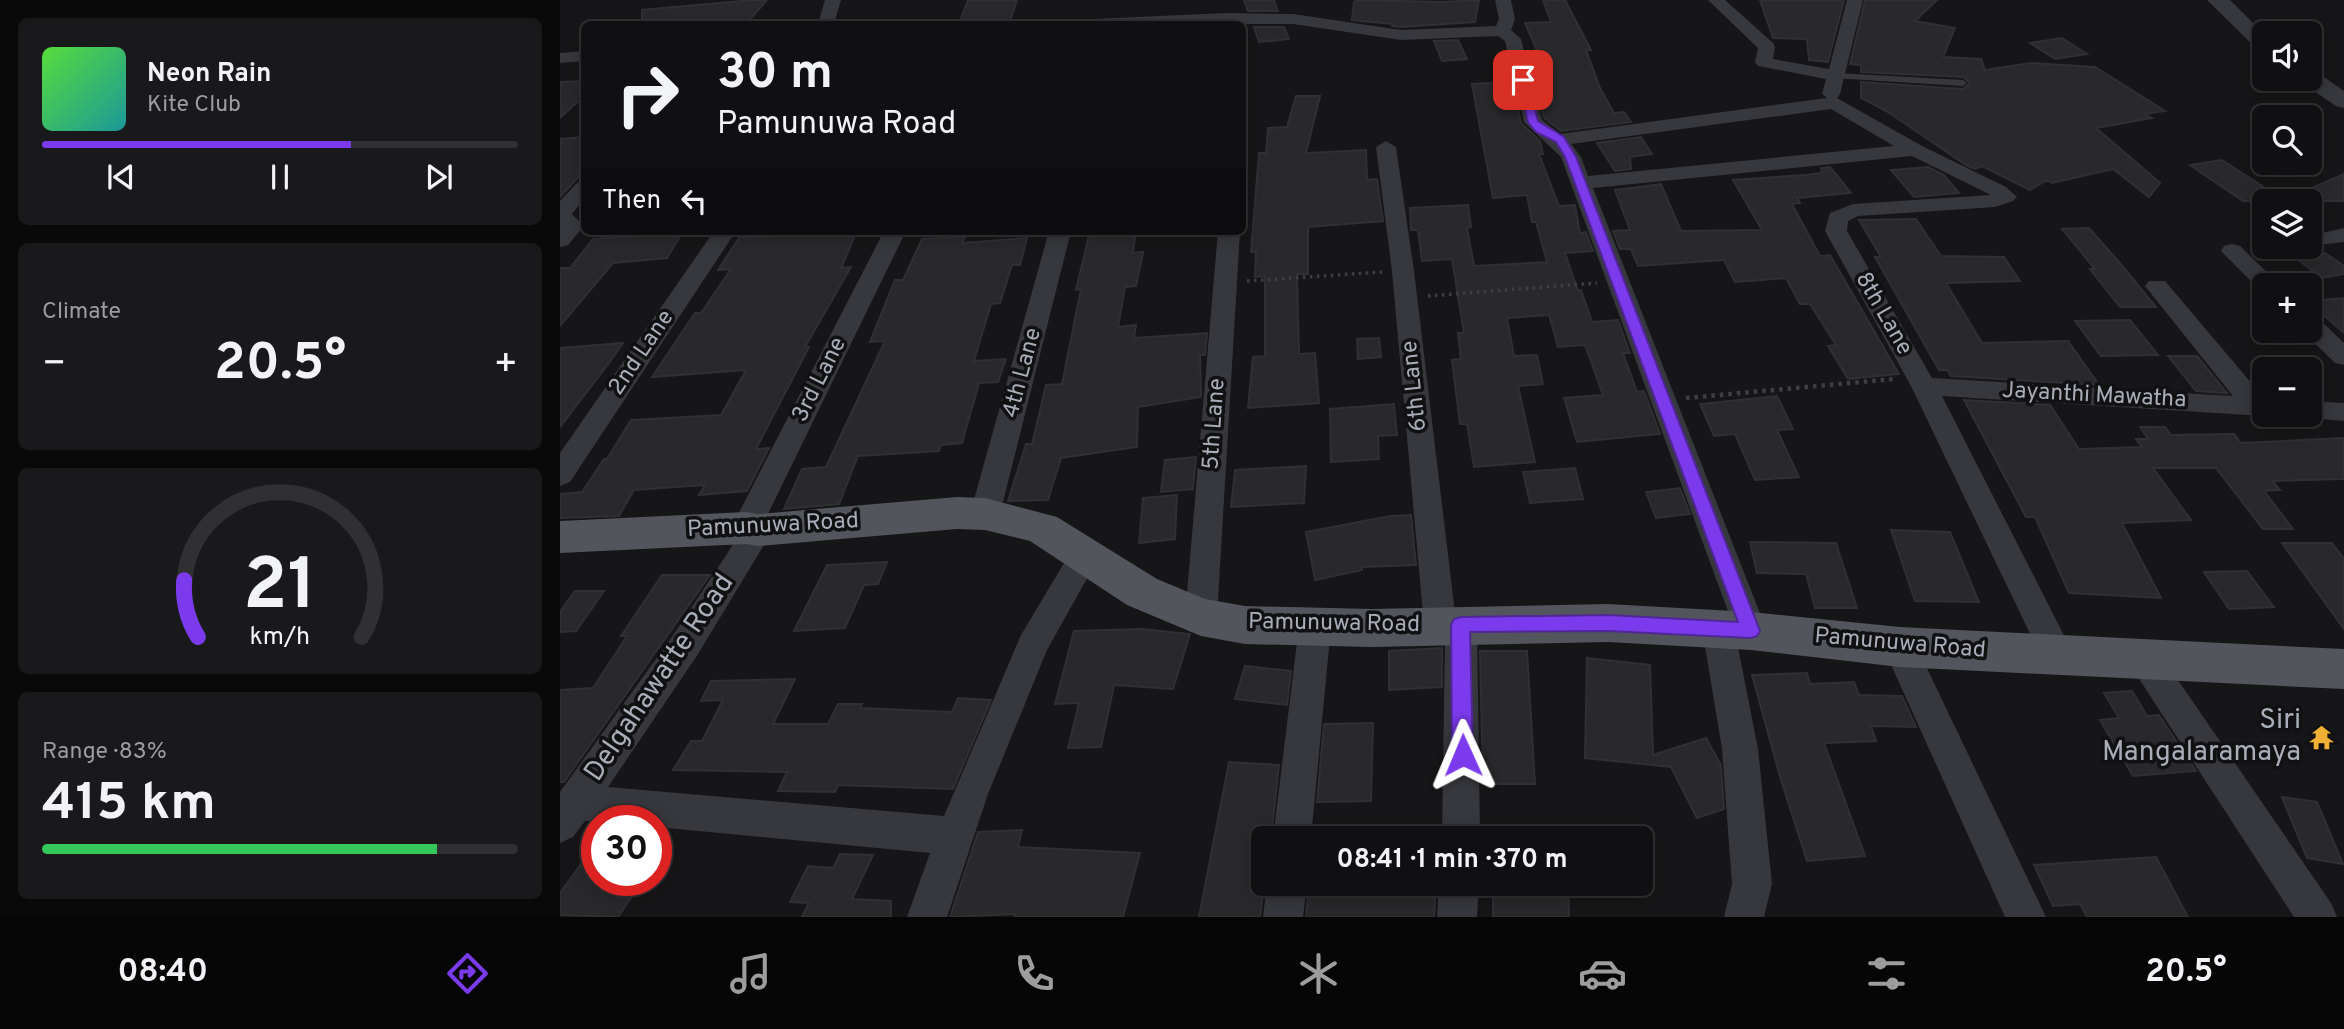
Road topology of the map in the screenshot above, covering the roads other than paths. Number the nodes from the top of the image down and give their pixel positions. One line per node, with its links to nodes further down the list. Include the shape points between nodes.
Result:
1 (833, 0): 8 (street)
2 (1206, 0): 7 (street)
3 (1503, 0): 11 (street, via 1507,19)
4 (1716, 0): 15 (street, via 1767,47 1764,62)
5 (1856, 0): 15 (street)
6 (2217, 0): 12 (street)
7 (1201, 18): 9 (street); 10 (street)
8 (827, 21)
9 (1147, 21)
10 (1226, 21): 11 (street, via 1293,19 1401,35)
11 (1502, 31): 20 (street, via 1513,39 1533,122)
12 (2252, 34)
13 (581, 56): 14 (street)
14 (560, 58)
15 (1836, 76): 16 (lane); 19 (street, via 1830,92)
16 (1963, 83)
17 (2322, 86): 18 (street)
18 (2344, 101)
19 (1834, 103): 20 (street); 22 (street, 8th Lane)
20 (1560, 140): 23 (street)
21 (1386, 147): 49 (street, 6th Lane)
22 (1914, 150): 23 (street); 38 (street, 8th Lane, via 2006,197 1853,210 1838,218 1836,231)
23 (1581, 183): 51 (street, via 1664,400)
24 (581, 190): 25 (street)
25 (560, 215): 31 (street, via 573,226)
26 (722, 235): 43 (street, 2nd Lane)
27 (893, 235): 45 (street, 3rd Lane)
28 (1059, 235): 44 (street, 4th Lane)
29 (1229, 235): 48 (street, 5th Lane)
30 (2344, 235): 32 (street)
31 (560, 240)
32 (2322, 240)
33 (2232, 251): 34 (street)
34 (2256, 273)
35 (2157, 286): 39 (street)
36 (2322, 336): 37 (street)
37 (2344, 357)
38 (1922, 381): 40 (street, Jayanthi Mawatha); 53 (street, 8th Lane)
39 (2252, 397)
40 (2252, 405)
41 (2322, 411): 42 (street)
42 (2344, 412)
43 (560, 475)
44 (985, 514): 45 (main road, Pamunuwa Road); 47 (main road, Pamunuwa Road, via 1042,528)
45 (752, 529): 46 (main road, Pamunuwa Road); 56 (street, Delgahawatte Road, via 686,644)
46 (560, 537)
47 (1084, 557): 48 (main road, Pamunuwa Road, via 1142,592); 59 (street, via 1033,645)
48 (1201, 617): 50 (main road, Pamunuwa Road, via 1245,625)
49 (1450, 625): 50 (main road, Pamunuwa Road); 51 (main road, Pamunuwa Road, via 1608,623); 58 (street, 6th Lane, via 1463,781)
50 (1315, 626): 57 (street)
51 (1735, 629): 52 (main road, Pamunuwa Road); 65 (street, via 1752,884)
52 (1900, 647): 53 (main road, Pamunuwa Road); 66 (street)
53 (2057, 655): 54 (main road, Pamunuwa Road)
54 (2147, 661): 55 (main road, Pamunuwa Road); 67 (street)
55 (2344, 669)
56 (569, 813): 59 (street)
57 (1293, 826)
58 (1461, 826)
59 (955, 836): 62 (street)
60 (1286, 896): 63 (street)
61 (1458, 896): 64 (street)
62 (927, 917)
63 (1283, 917)
64 (1457, 917)
65 (1744, 917)
66 (2026, 917)
67 (2318, 917)

